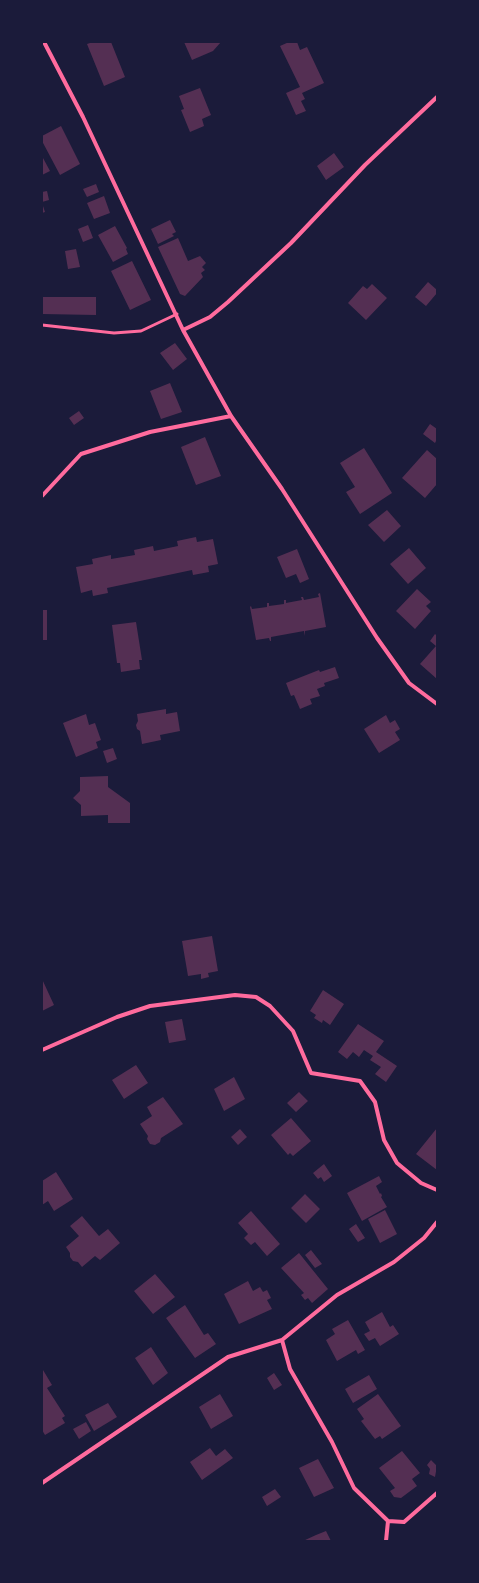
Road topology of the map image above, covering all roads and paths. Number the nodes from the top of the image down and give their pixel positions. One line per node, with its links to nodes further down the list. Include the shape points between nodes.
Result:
1 (44, 42): 3 (street)
2 (437, 97): 5 (street, via 228,302 210,317)
3 (176, 314): 4 (lane, via 141,331 114,333); 5 (street)
4 (42, 325)
5 (183, 330): 6 (street)
6 (231, 416): 7 (street, via 150,432 81,454); 8 (street, via 282,489 379,642 410,683)
7 (42, 496)
8 (437, 704)
9 (42, 1050): 10 (street, via 117,1017 150,1006 235,995 256,997 270,1006 293,1031 311,1073 360,1081 375,1102 384,1140 397,1163 421,1183)
10 (437, 1190)
11 (437, 1222): 12 (street, via 424,1238 394,1262 337,1295)
12 (282, 1340): 13 (street, via 228,1357); 15 (street, via 290,1369 332,1442 354,1488)
13 (42, 1483)
14 (437, 1493): 15 (street, via 404,1522)
15 (388, 1521): 16 (street)
16 (386, 1541)

